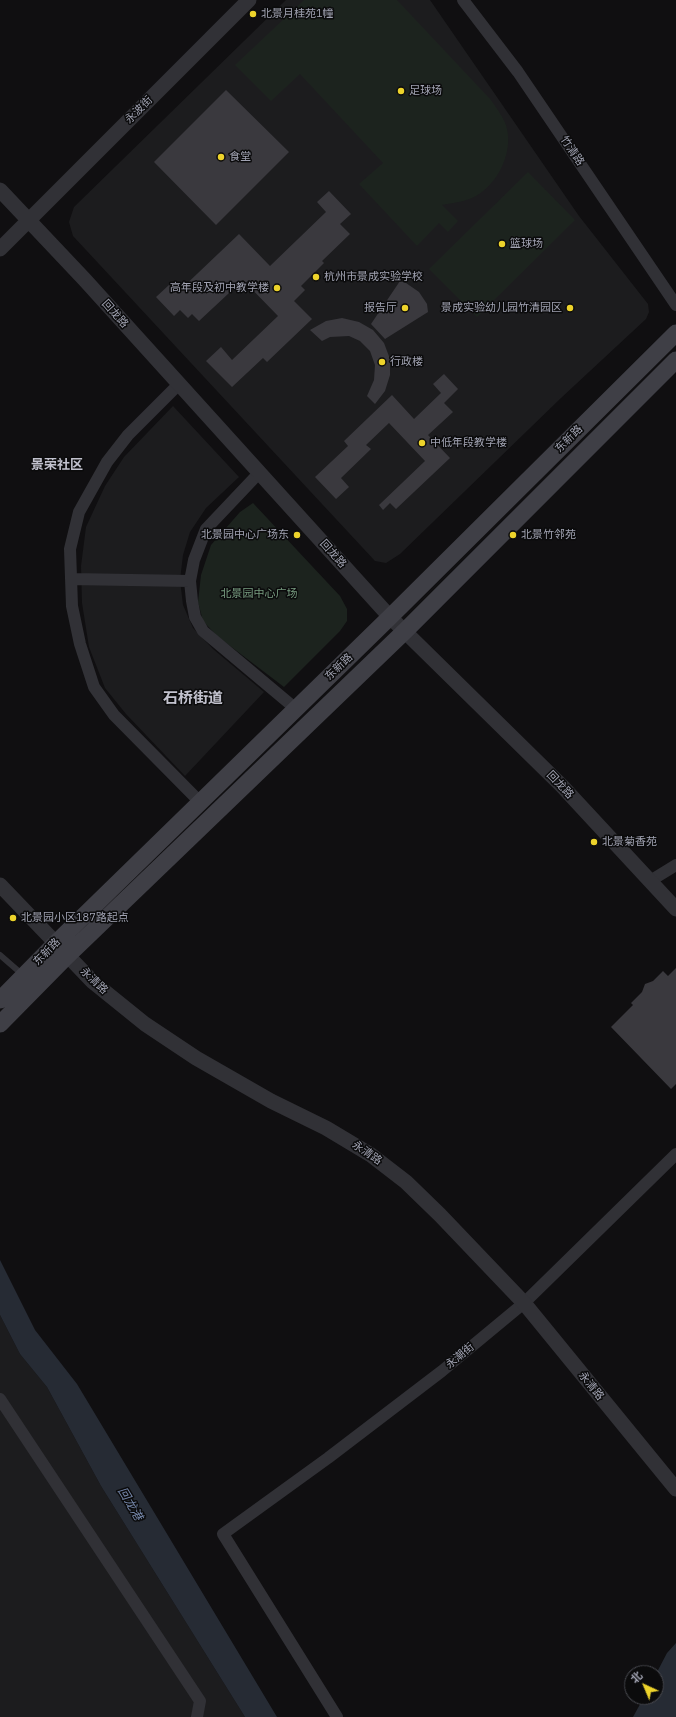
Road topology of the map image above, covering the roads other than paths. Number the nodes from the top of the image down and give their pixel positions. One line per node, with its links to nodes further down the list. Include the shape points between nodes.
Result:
1 (249, 0): 4 (street, 永波街)
2 (463, 0): 6 (street, 竹清路, via 518,72)
3 (0, 190): 4 (street, 回龙路)
4 (29, 219): 5 (street); 9 (street, 回龙路)
5 (0, 249)
6 (676, 305)
7 (676, 332): 13 (main road, 东新路)
8 (676, 360): 14 (main road, 东新路)
9 (179, 384): 10 (street, 回龙路); 11 (street, via 128,435 107,462 79,512 70,549)
10 (259, 474): 12 (street, via 206,530 194,560); 13 (street, 回龙路)
11 (71, 579): 12 (street); 16 (street, via 72,606 80,644 94,687 114,715)
12 (190, 581): 15 (street, via 195,617 203,631)
13 (390, 617): 14 (street, 回龙路); 15 (main road, 东新路)
14 (405, 631): 18 (street, 回龙路, via 562,786); 23 (main road, 东新路)
15 (296, 709): 16 (main road, 东新路)
16 (200, 802): 21 (main road, 东新路)
17 (676, 864): 18 (street)
18 (650, 881): 20 (street, 回龙路)
19 (0, 885): 21 (street, 永清路)
20 (676, 909)
21 (56, 944): 23 (street, 永清路); 24 (main road, 东新路)
22 (0, 955): 24 (lane)
23 (67, 956): 26 (main road, 东新路); 28 (street, 永清路, via 93,982 145,1024 271,1101 326,1128 371,1155 406,1182)
24 (24, 976): 25 (main road, 东新路)
25 (0, 1000)
26 (0, 1024)
27 (676, 1154): 28 (street, 永潮街)
28 (524, 1303): 30 (street, 永清路); 32 (street, 永潮街, via 435,1376 223,1534)
29 (0, 1400): 31 (street, via 200,1701)
30 (676, 1490)
31 (197, 1717)
32 (337, 1717)

